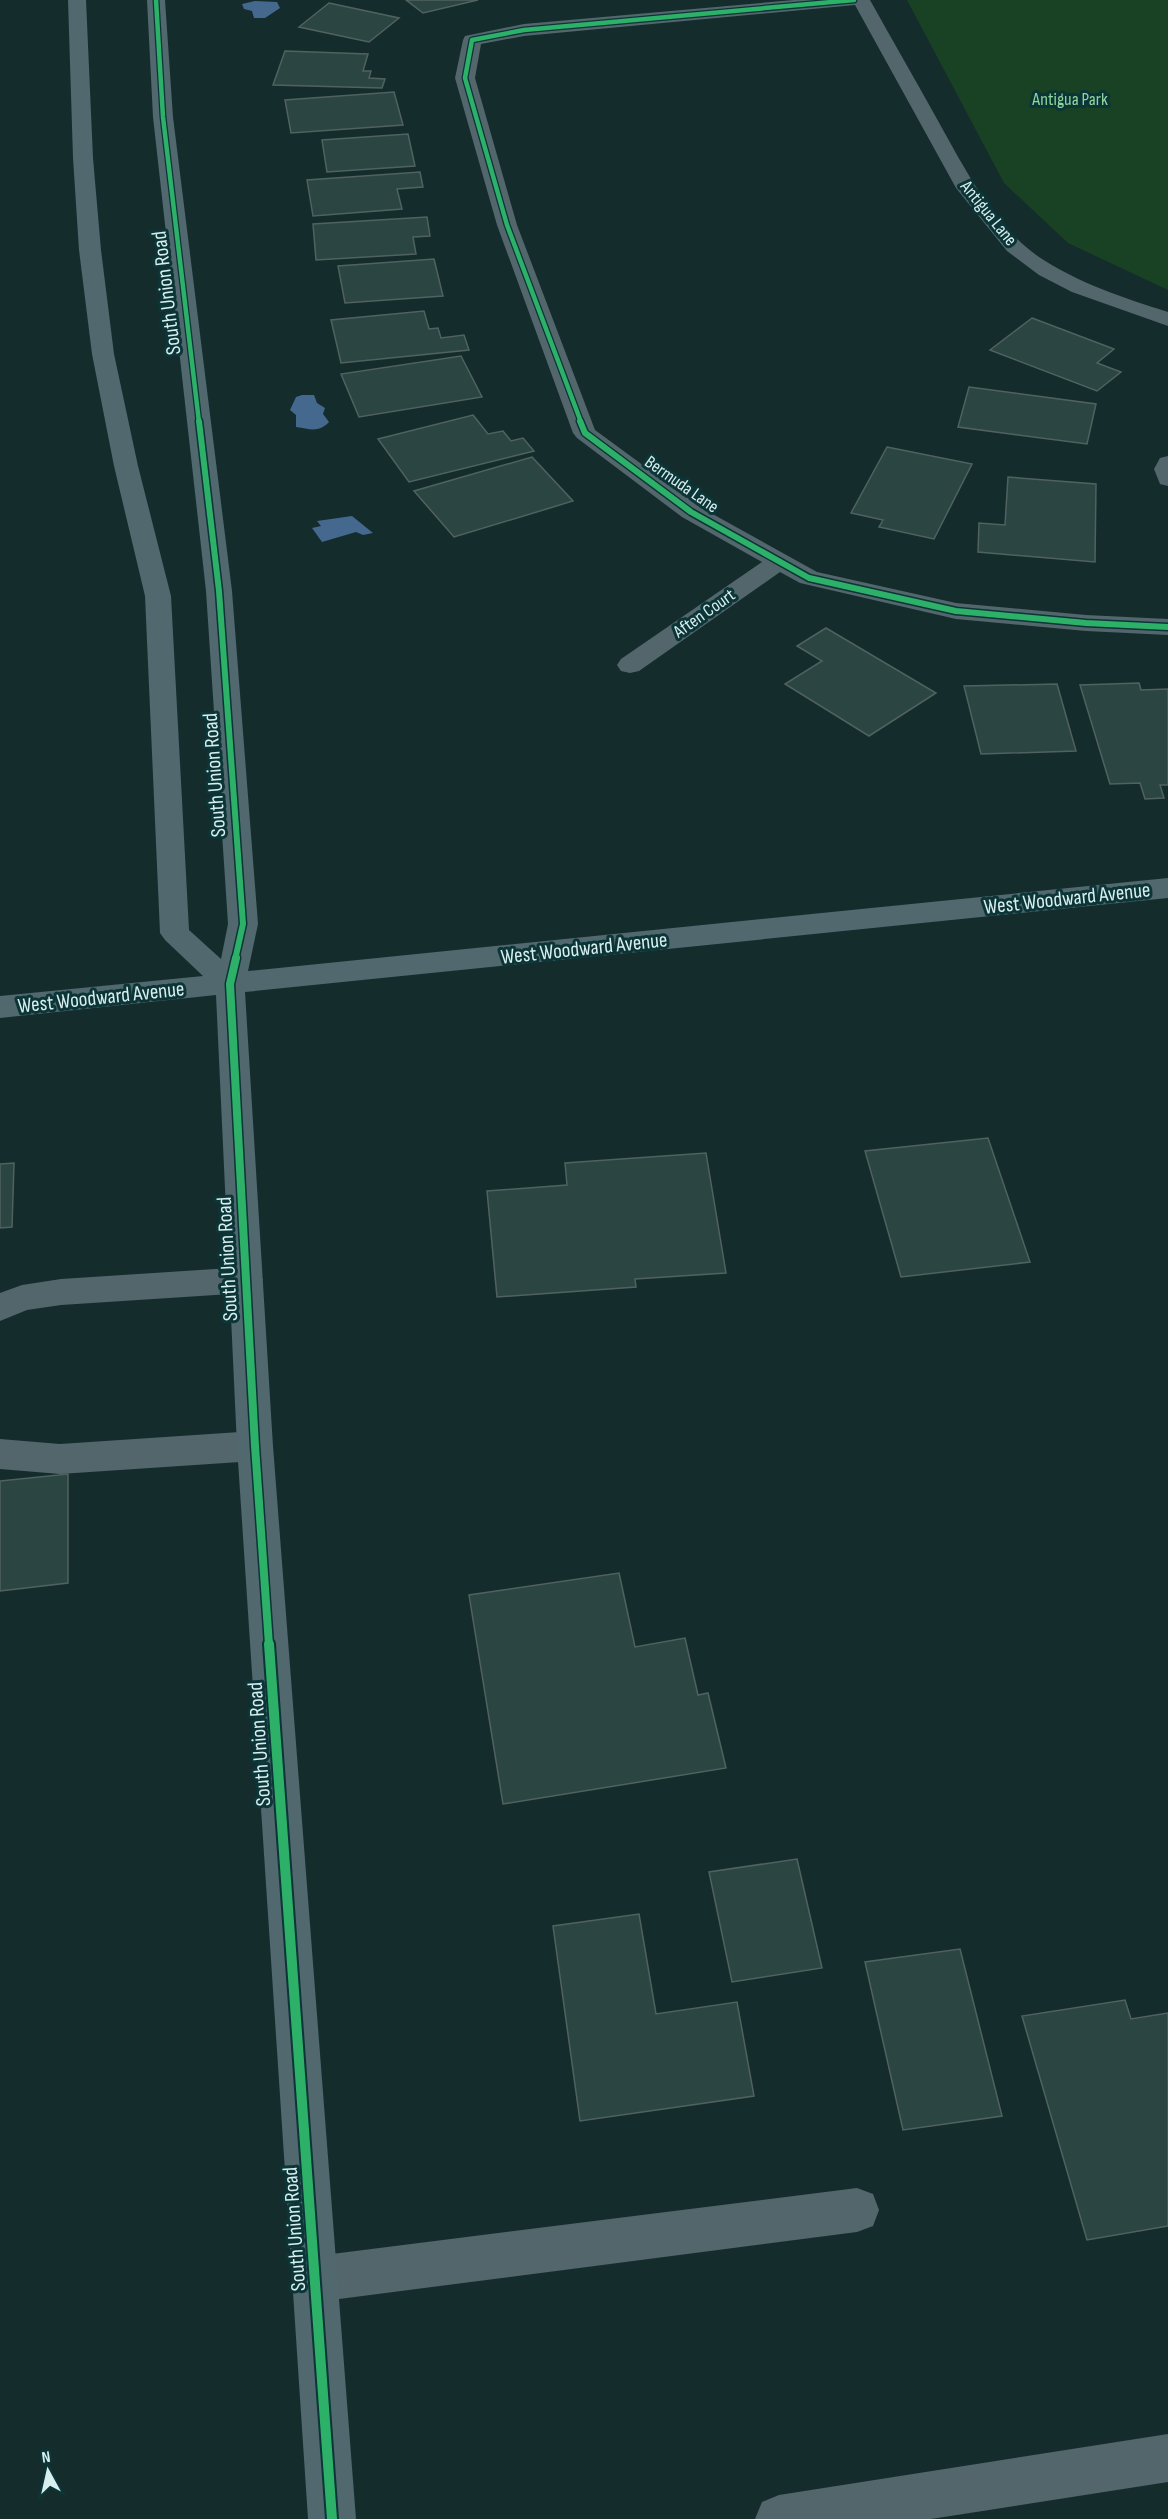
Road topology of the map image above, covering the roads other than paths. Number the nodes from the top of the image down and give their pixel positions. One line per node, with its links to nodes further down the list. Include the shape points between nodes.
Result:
1 (77, 0): 12 (street, via 83,158 103,354 158,596 175,933)
2 (156, 0): 12 (street, South Union Road, via 164,117 221,626 243,924)
3 (854, 0): 8 (street, Bermuda Lane, via 524,30 472,40 465,78 501,202 585,433 691,512)
4 (861, 0): 5 (street, Antigua Lane, via 966,188 1029,261 1102,298)
5 (1168, 319)
6 (1168, 463): 7 (street)
7 (1168, 479)
8 (779, 561): 9 (street, Bermuda Lane, via 809,578 956,611); 10 (street, Aften Court)
9 (1168, 627)
10 (630, 665)
11 (1168, 888): 12 (street, West Woodward Avenue)
12 (230, 984): 13 (street, West Woodward Avenue); 14 (street, South Union Road)
13 (0, 1007)
14 (246, 1280): 15 (street, via 62,1292 22,1298); 16 (street, South Union Road)
15 (0, 1308)
16 (255, 1446): 17 (street, via 60,1459); 19 (street, South Union Road)
17 (0, 1454)
18 (857, 2210): 19 (street)
19 (316, 2279): 21 (street, South Union Road)
20 (1168, 2458): 22 (street)
21 (332, 2519)
22 (779, 2519)

